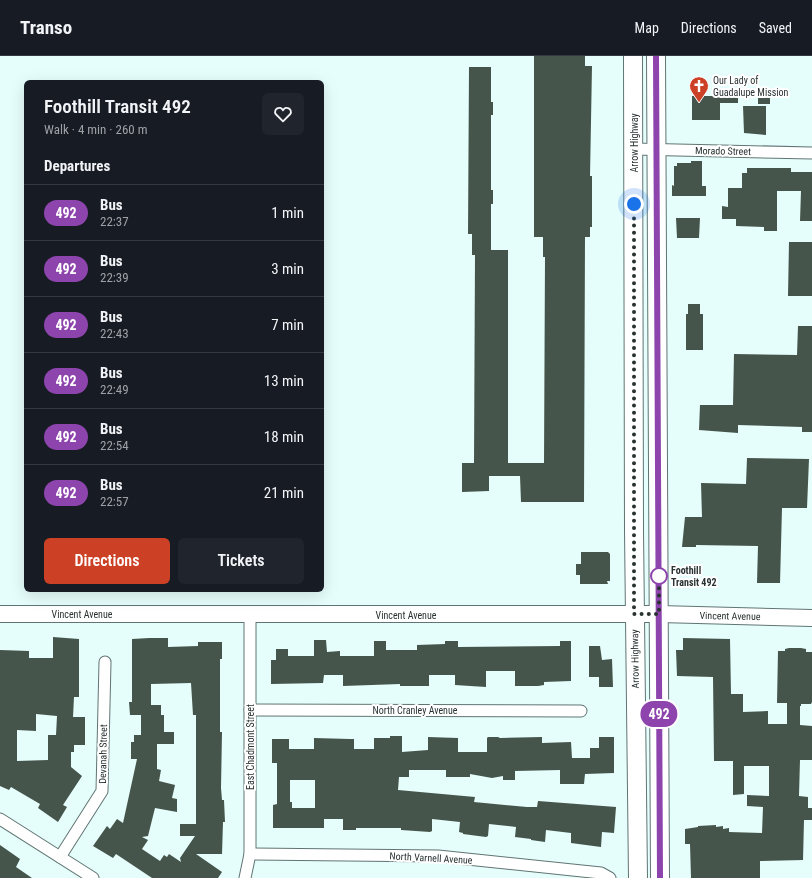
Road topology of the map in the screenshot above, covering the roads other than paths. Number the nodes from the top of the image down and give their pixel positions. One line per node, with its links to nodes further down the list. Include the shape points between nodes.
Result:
1 (633, 56): 3 (main road, Arrow Highway)
2 (656, 56): 4 (main road)
3 (634, 149): 4 (street, Morado Street); 7 (main road, Arrow Highway)
4 (656, 150): 5 (street, Morado Street); 8 (main road)
5 (812, 153)
6 (0, 614): 9 (street, Vincent Avenue)
7 (634, 614): 8 (street, Vincent Avenue); 9 (street, Vincent Avenue); 20 (main road, Arrow Highway)
8 (659, 614): 10 (street, Vincent Avenue); 21 (main road)
9 (250, 615): 12 (street, East Chadmont Street)
10 (812, 618)
11 (105, 662): 16 (street, Devanah Street, via 102,791)
12 (250, 710): 13 (street, North Cranley Avenue); 15 (street, East Chadmont Street)
13 (581, 711)
14 (0, 820): 16 (street)
15 (250, 854): 18 (street, East Chadmont Street); 19 (street, North Varnell Avenue, via 438,856 601,873)
16 (60, 857): 17 (street)
17 (93, 878)
18 (245, 878)
19 (610, 878)
20 (638, 878)
21 (660, 878)

